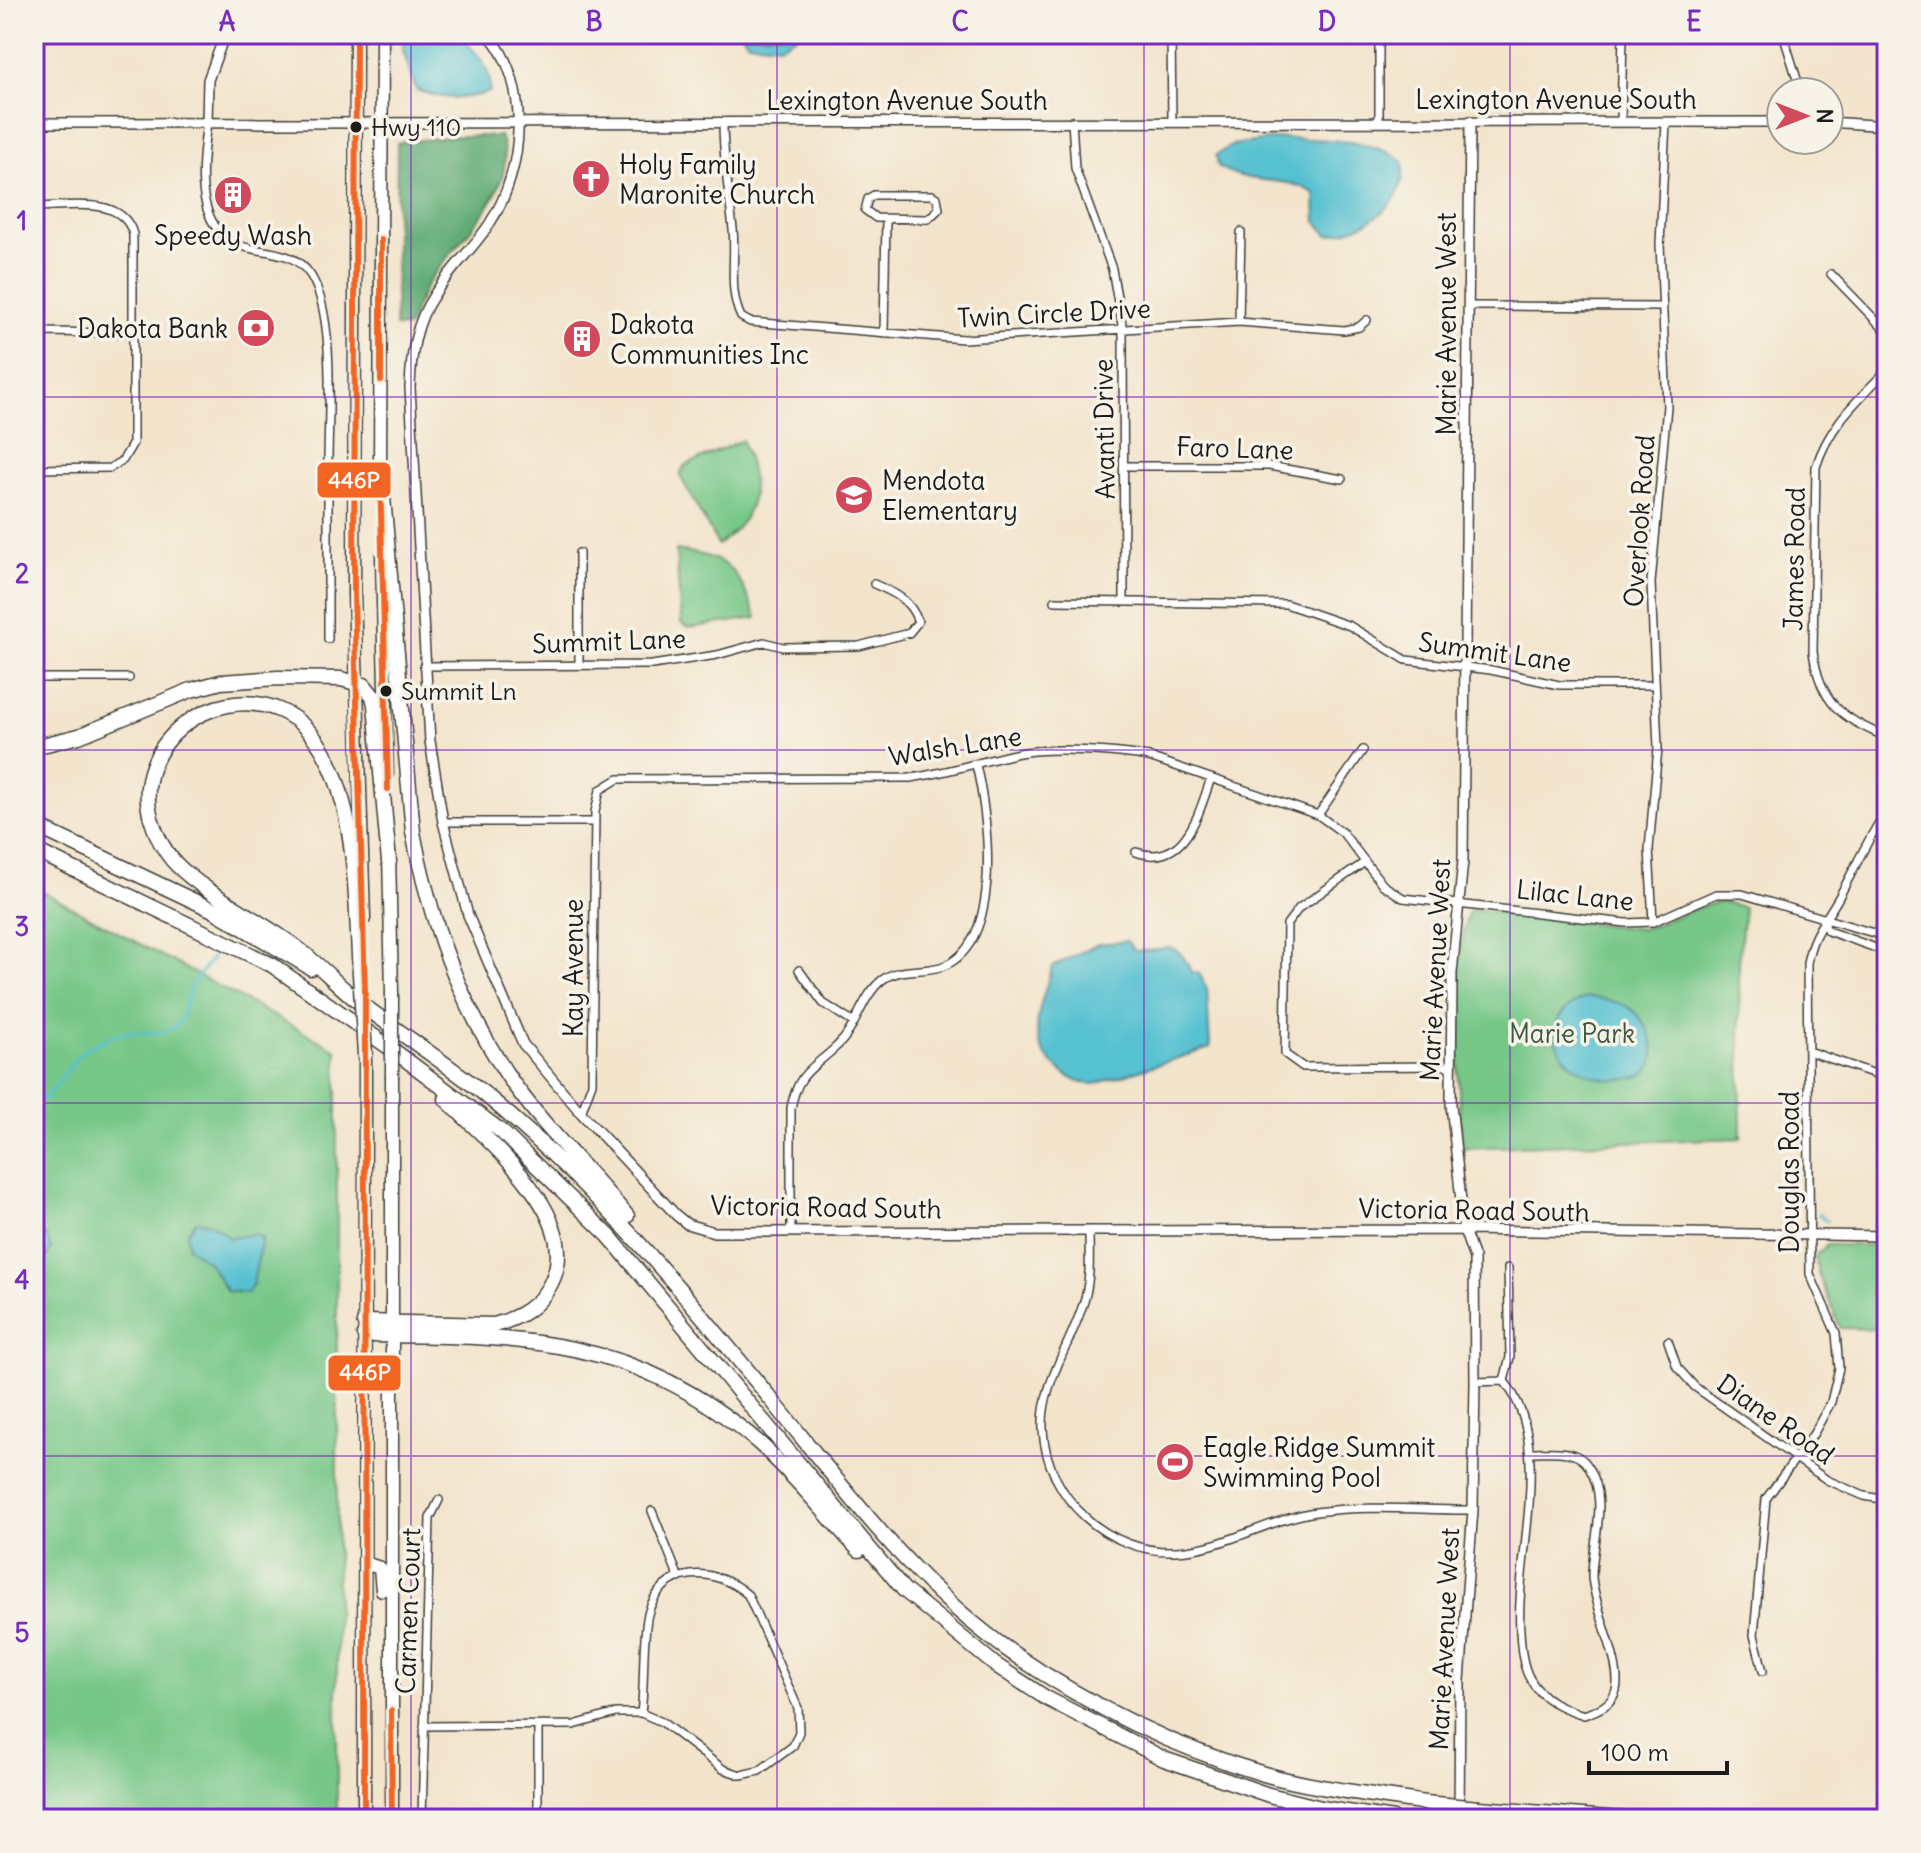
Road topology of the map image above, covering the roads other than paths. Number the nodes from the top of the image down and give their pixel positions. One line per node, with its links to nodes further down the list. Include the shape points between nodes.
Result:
1 (225, 34): 21 (street, via 208,80)
2 (356, 34): 22 (highway)
3 (382, 34): 15 (highway)
4 (488, 34): 16 (street, Victoria Road South, via 507,59 517,91)
5 (1171, 34): 11 (street)
6 (1379, 34): 12 (street)
7 (1623, 34): 14 (street)
8 (1783, 34): 9 (street)
9 (1796, 76)
10 (1072, 121): 11 (street, Lexington Avenue South); 17 (street, Lexington Avenue South); 33 (street, Avanti Drive, via 1075,168 1112,269)
11 (1172, 121): 12 (street, Lexington Avenue South)
12 (1379, 121): 13 (street, Lexington Avenue South)
13 (1470, 121): 14 (street, Lexington Avenue South); 29 (street, Marie Avenue West)
14 (1621, 121): 18 (street, Lexington Avenue South)
15 (382, 122): 16 (street, Lexington Avenue South); 22 (street, Lexington Avenue South); 39 (highway)
16 (517, 122): 17 (street, Lexington Avenue South); 49 (street, Victoria Road South, via 504,196 491,222 433,295 411,354)
17 (723, 122): 37 (street, Twin Circle Drive, via 735,299 741,317 758,323)
18 (1666, 122): 19 (street, Lexington Avenue South); 30 (street, Overlook Road, via 1660,244)
19 (1765, 122)
20 (34, 123): 21 (street, Lexington Avenue South)
21 (207, 123): 22 (street, Lexington Avenue South); 47 (street, via 203,193 212,223 238,245 294,259 311,276 322,314 328,357)
22 (355, 123): 53 (highway)
23 (1845, 123): 24 (street)
24 (1887, 126)
25 (34, 207): 36 (street, via 108,207 124,215 133,234)
26 (886, 220): 26 (street, via 928,219 939,202 932,195 874,195 865,210); 37 (street)
27 (1241, 232): 32 (street)
28 (1831, 274): 35 (street)
29 (1468, 306): 30 (street); 50 (street, Marie Avenue West)
30 (1663, 307): 54 (street, Overlook Road, via 1667,406 1651,583)
31 (1367, 320): 32 (street, Twin Circle Drive, via 1344,330)
32 (1239, 322): 33 (street, Twin Circle Drive)
33 (1123, 330): 37 (street, Twin Circle Drive, via 964,339); 40 (street, Avanti Drive)
34 (34, 332): 36 (street)
35 (1887, 332)
36 (133, 333): 41 (street, via 133,443 123,460 110,468)
37 (884, 333)
38 (1887, 370): 55 (street, James Road, via 1836,422 1816,467 1813,652 1816,677 1827,699 1844,717)
39 (380, 464): 67 (highway); 90 (highway, via 413,832 443,952 470,1013 510,1078 649,1242)
40 (1125, 466): 42 (street, Faro Lane, via 1269,466); 46 (street, Avanti Drive)
41 (34, 469)
42 (1342, 479)
43 (579, 553): 48 (street)
44 (874, 584): 48 (street, Summit Lane, via 897,593 914,608 918,622 909,633 859,646 783,647 764,642 652,665)
45 (1055, 601): 46 (street, Summit Lane)
46 (1124, 601): 50 (street, Summit Lane, via 1286,604 1350,626 1406,660)
47 (328, 639)
48 (579, 665): 49 (street, Summit Lane)
49 (423, 666): 62 (street, Victoria Road South)
50 (1466, 667): 54 (street, Summit Lane, via 1559,685); 69 (street, Marie Avenue West)
51 (34, 678): 52 (street)
52 (129, 678)
53 (357, 683): 56 (highway, via 316,678 221,682 79,736); 67 (highway, via 373,696); 76 (highway)
54 (1655, 685): 71 (street, Overlook Road, via 1658,748 1649,849)
55 (1887, 737)
56 (34, 747)
57 (1363, 750): 61 (street)
58 (976, 765): 59 (street, Walsh Lane, via 1022,752 1125,752); 63 (street, Walsh Lane, via 910,778 618,779 600,790); 77 (street, via 985,803 985,908 978,932 965,952 947,964 883,979)
59 (1211, 778): 61 (street, Walsh Lane); 66 (street, via 1196,823 1183,842 1167,854)
60 (1887, 810): 70 (street, Douglas Road)
61 (1318, 815): 68 (street, Walsh Lane, via 1343,833)
62 (443, 822): 63 (street); 83 (street, Victoria Road South, via 468,915 523,1044)
63 (594, 822): 83 (street, Kay Avenue, via 592,1083)
64 (34, 825): 75 (highway, via 213,910)
65 (34, 850): 78 (highway, via 272,965)
66 (1136, 852)
67 (389, 862): 92 (highway, bridge)
68 (1365, 862): 69 (street, Walsh Lane, via 1383,885 1403,898); 81 (street, via 1299,908 1287,924 1285,1054 1303,1067)
69 (1459, 901): 71 (street, Lilac Lane); 81 (street, Marie Avenue West)
70 (1822, 920): 71 (street, Lilac Lane, via 1742,894 1716,894); 72 (street, Lilac Lane); 73 (street, Lilac Lane, via 1828,931); 79 (street, Douglas Road, via 1812,936 1807,963)
71 (1653, 922)
72 (1887, 937)
73 (1887, 952)
74 (799, 970): 77 (street, via 823,1003)
75 (332, 980): 76 (highway, via 300,949 178,866 158,840 148,808 150,780 174,732 196,715 248,702 276,708 299,721 326,752 347,812); 90 (highway, via 481,1092 553,1154)
76 (363, 990): 80 (highway, bridge)
77 (854, 1023): 86 (street, via 839,1045 806,1070 794,1092)
78 (393, 1050): 92 (highway, via 529,1184 552,1223 560,1254 546,1293 513,1319 494,1325); 104 (highway, via 502,1132 609,1236)
79 (1808, 1051): 82 (street); 87 (street, Douglas Road)
80 (365, 1055): 91 (highway)
81 (1450, 1066): 84 (street, Marie Avenue West)
82 (1887, 1078)
83 (581, 1113): 86 (street, Victoria Road South, via 687,1224 714,1232)
84 (1464, 1230): 85 (street, Victoria Road South); 87 (street, Victoria Road South); 95 (street, Marie Avenue West, via 1474,1258)
85 (1089, 1231): 86 (street, Victoria Road South); 100 (street, via 1085,1298 1049,1386 1043,1427 1057,1483 1095,1526 1132,1545 1175,1551 1317,1512)
86 (791, 1232)
87 (1808, 1235): 88 (street, Victoria Road South); 97 (street, Douglas Road, via 1810,1274 1836,1333 1839,1368 1831,1402)
88 (1887, 1236)
89 (1508, 1268): 94 (street, via 1510,1357)
90 (695, 1306): 118 (highway, bridge, via 895,1551 1008,1650 1130,1725 1267,1775 1425,1803)
91 (364, 1329): 92 (highway); 102 (highway)
92 (391, 1329): 104 (highway, via 544,1341 651,1371 694,1394 760,1444 864,1556); 110 (highway)
93 (1668, 1341): 97 (street, Diane Road, via 1677,1367 1695,1387)
94 (1504, 1381): 95 (street); 96 (street, via 1514,1393)
95 (1475, 1382): 100 (street, Marie Avenue West)
96 (1532, 1452): 96 (street, via 1568,1452 1588,1465 1595,1484 1599,1519 1592,1575 1616,1690 1604,1708 1584,1715 1544,1697 1529,1678 1522,1654 1520,1577)
97 (1795, 1458): 99 (street, Diane Road, via 1827,1480); 106 (street, Douglas Road, via 1766,1499 1754,1635)
98 (439, 1500): 108 (street, Carmen Court, via 430,1518)
99 (1887, 1500)
100 (1473, 1510): 117 (street, Marie Avenue West, via 1460,1680)
101 (652, 1511): 103 (street)
102 (364, 1563): 105 (highway); 110 (highway, via 377,1565 382,1577 384,1693)
103 (679, 1578): 107 (street, via 660,1592 649,1613); 107 (street, via 716,1574 748,1595 798,1708 799,1732 783,1756 741,1775 723,1769 662,1722)
104 (904, 1590): 116 (highway, via 994,1664 1046,1698 1164,1759 1269,1795)
105 (366, 1658): 112 (highway); 113 (highway)
106 (1763, 1671)
107 (641, 1713): 109 (street)
108 (424, 1726): 109 (street); 115 (street, Carmen Court)
109 (538, 1726): 111 (street)
110 (392, 1769): 114 (highway)
111 (538, 1806)
112 (364, 1819)
113 (371, 1819)
114 (392, 1819)
115 (422, 1819)
116 (1393, 1819)
117 (1459, 1819)
118 (1622, 1819)

